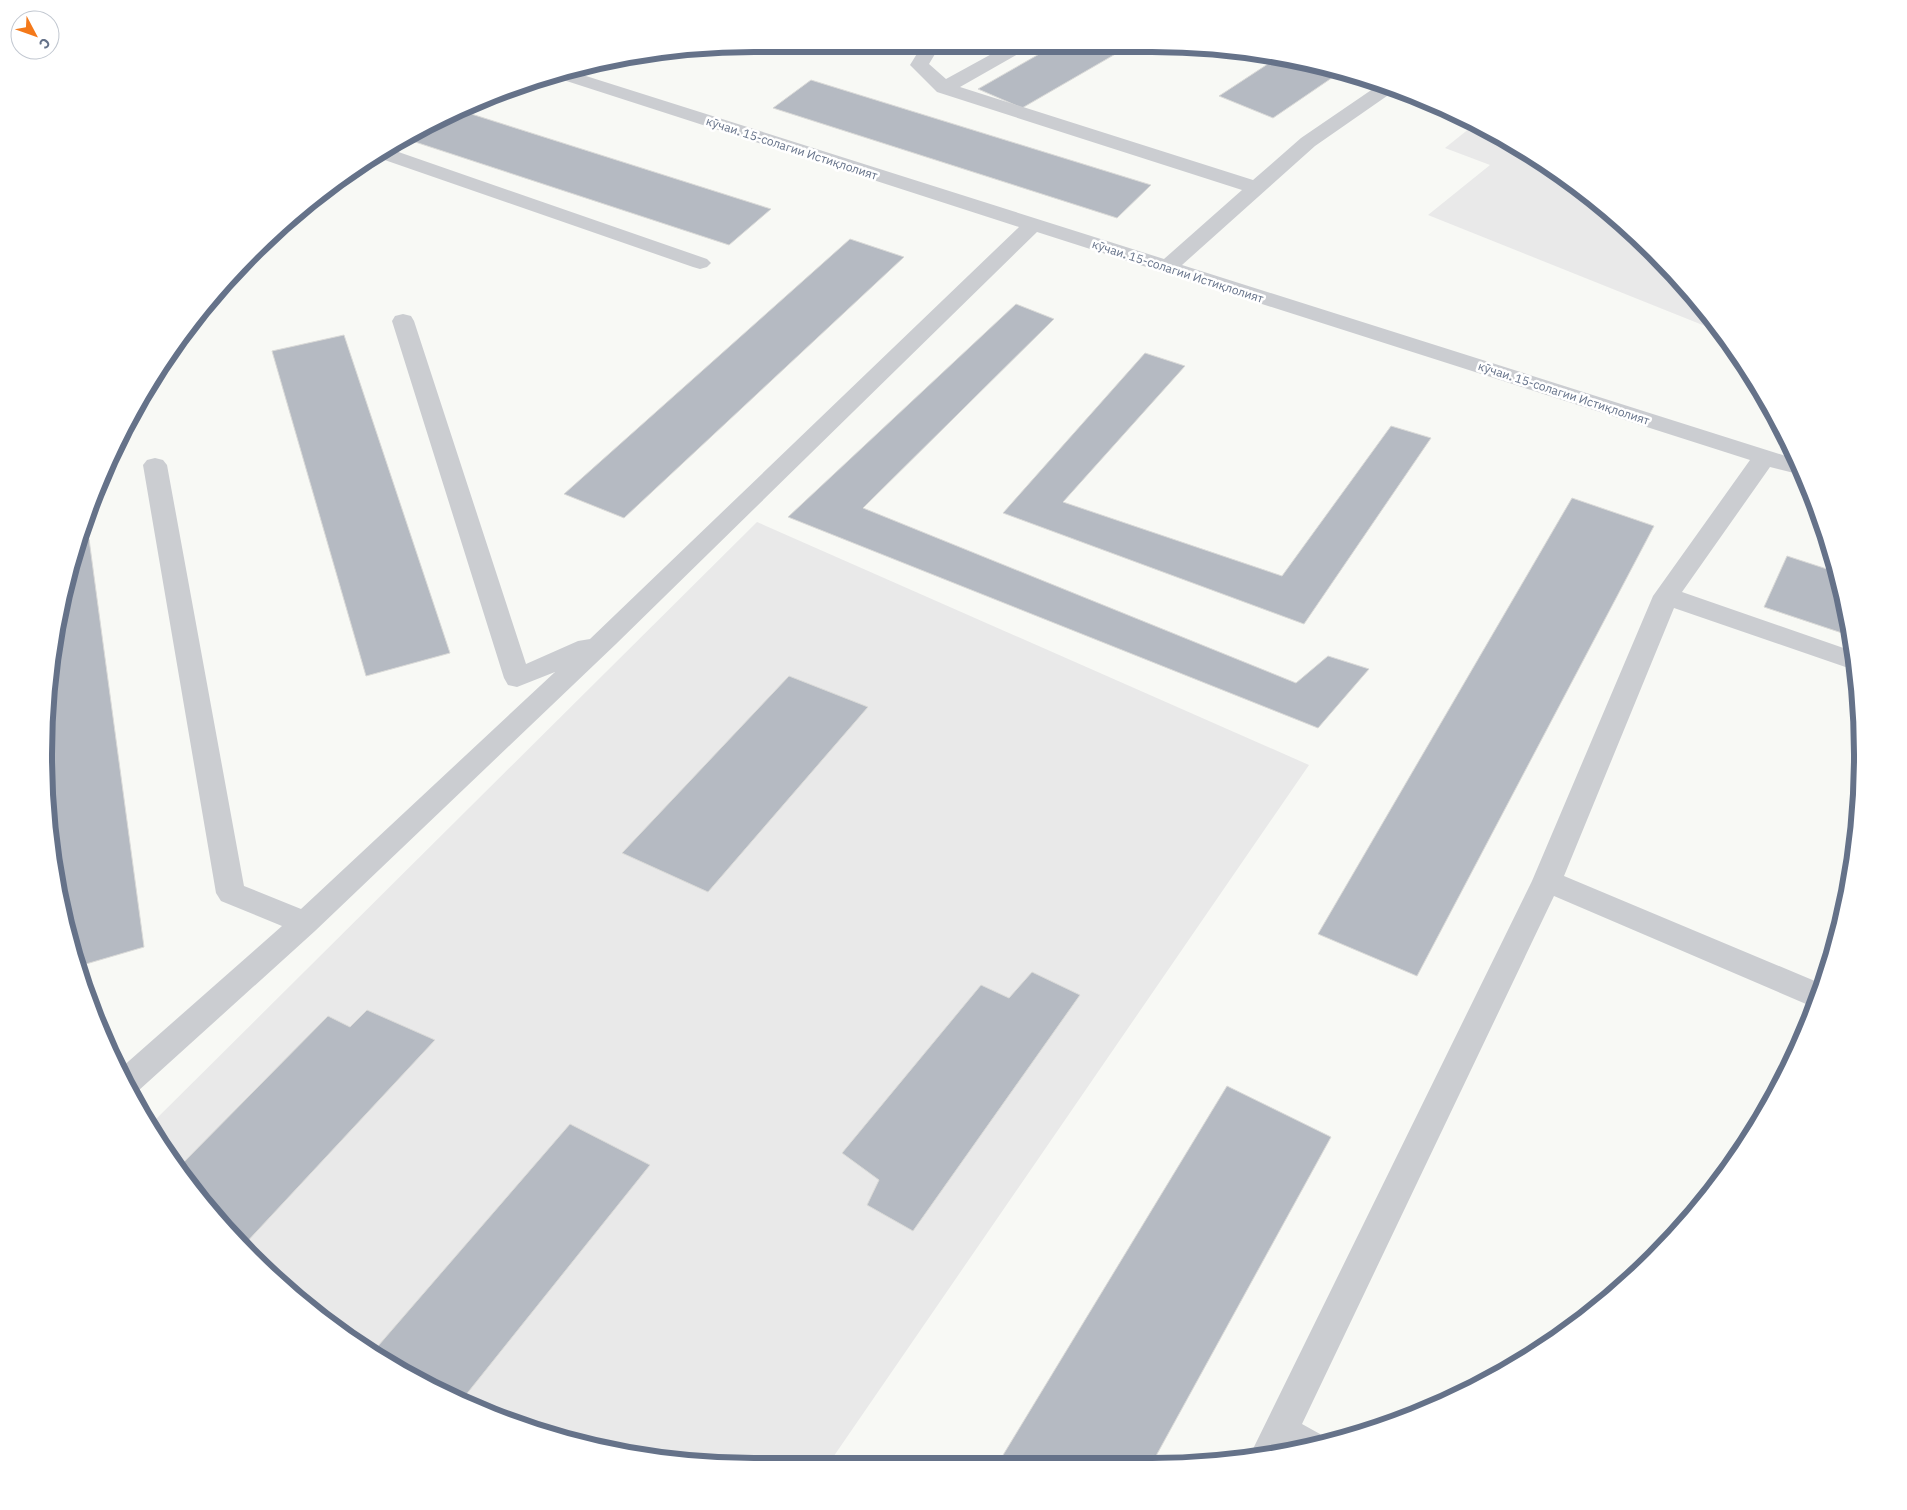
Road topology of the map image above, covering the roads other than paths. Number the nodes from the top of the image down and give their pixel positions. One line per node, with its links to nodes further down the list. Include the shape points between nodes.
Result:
1 (927, 52): 4 (street, via 919,65)
2 (1008, 52): 4 (street)
3 (569, 77): 8 (street, кӯчаи. 15-солагии Истиқлолият)
4 (944, 88): 7 (street)
5 (1382, 91): 7 (street, via 1308,142)
6 (390, 156): 9 (street)
7 (1257, 188): 10 (street)
8 (1033, 225): 10 (street, кӯчаи. 15-солагии Истиқлолият); 16 (street)
9 (700, 263)
10 (1167, 267): 12 (street, кӯчаи. 15-солагии Истиқлолият)
11 (403, 321): 16 (street, via 518,678)
12 (1765, 457): 14 (street, кӯчаи. 15-солагии Истиқлолият); 15 (street)
13 (155, 465): 19 (street, via 231,893)
14 (1792, 466)
15 (1666, 596): 17 (street); 18 (street)
16 (607, 638): 19 (street)
17 (1847, 659)
18 (1547, 881): 20 (street); 22 (street)
19 (305, 923): 21 (street)
20 (1812, 994)
21 (132, 1078)
22 (1285, 1444)

